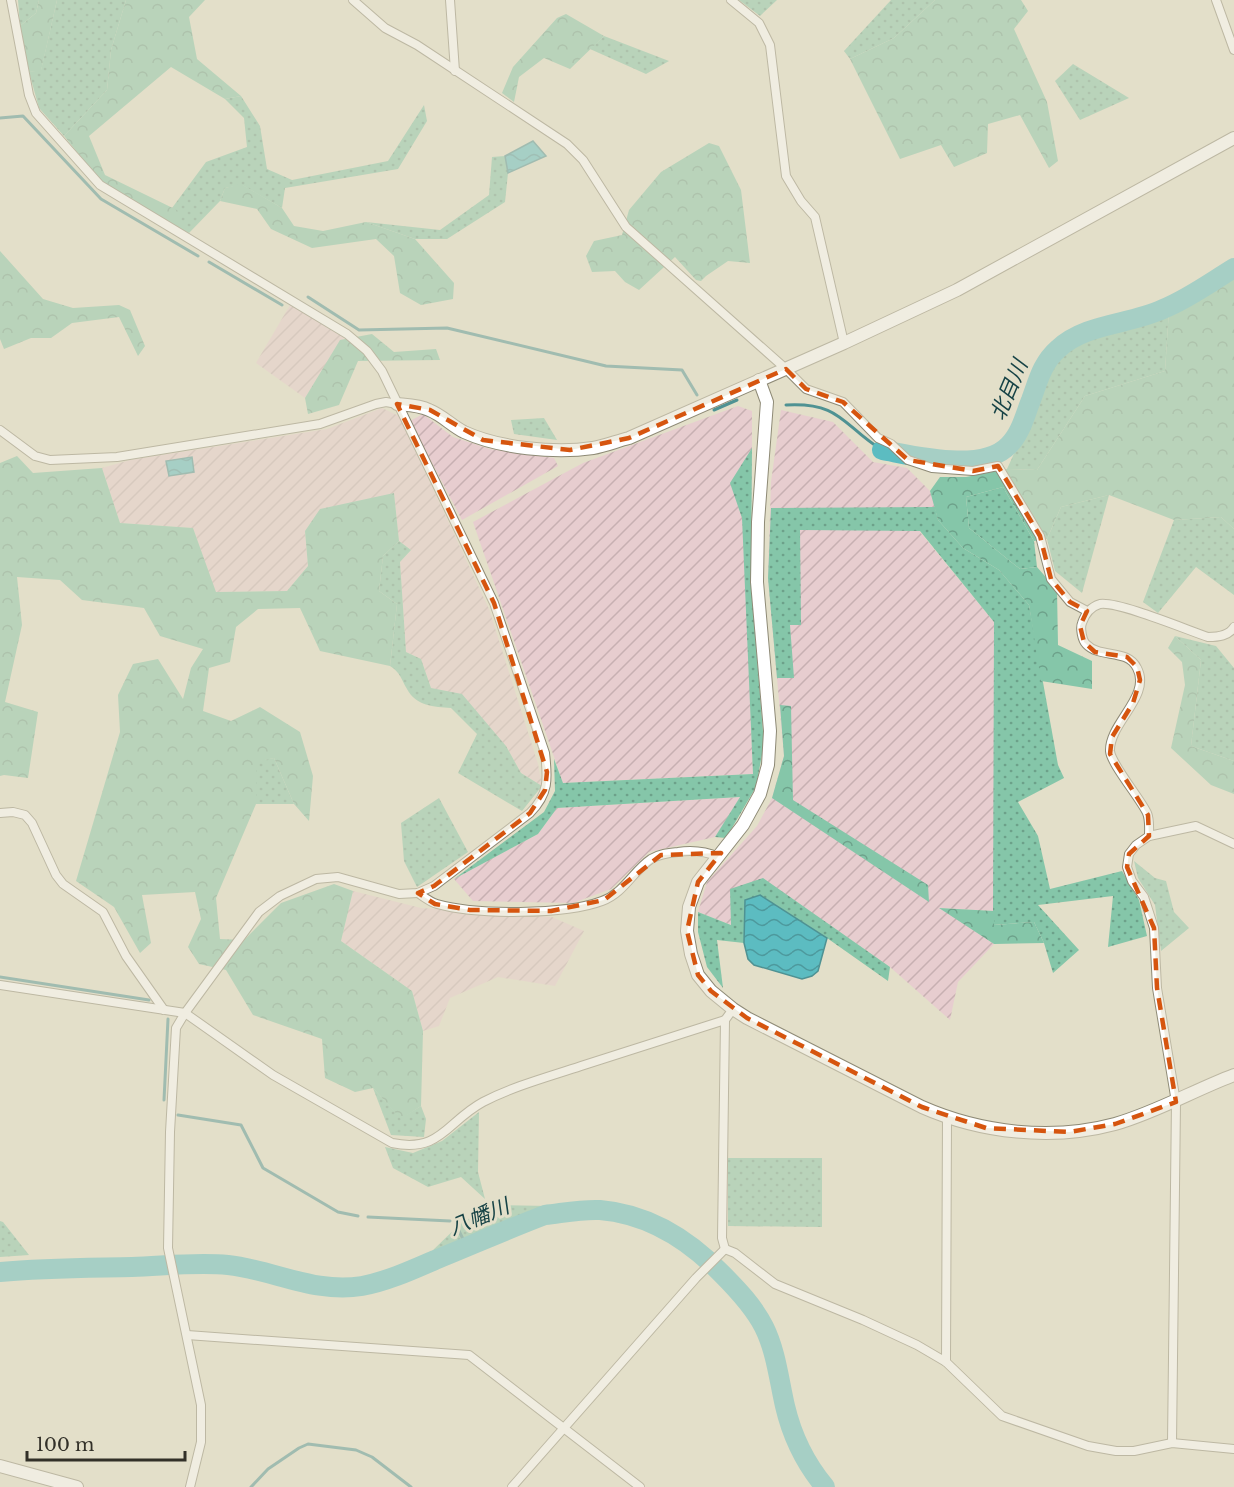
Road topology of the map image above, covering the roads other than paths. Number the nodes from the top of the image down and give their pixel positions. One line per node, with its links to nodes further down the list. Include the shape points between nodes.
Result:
1 (11, 0): 12 (street, via 36,113 100,185 347,334 368,351)
2 (353, 0): 7 (street, via 385,28)
3 (450, 0): 7 (street)
4 (730, 0): 9 (street, via 759,23 770,45 786,176 815,217)
5 (1215, 0): 6 (street)
6 (1234, 50)
7 (455, 71): 10 (street, via 567,144 583,160 626,227)
8 (1234, 138): 9 (street, via 957,290)
9 (844, 343): 10 (street)
10 (786, 369): 11 (street); 14 (street, via 806,389 843,402 878,438 908,460 932,468 973,471 998,466 1040,536 1051,579 1070,602)
11 (759, 380): 12 (street, via 628,438 570,450 483,440 430,410); 19 (street, via 767,402 758,582 770,731 768,765 760,794 743,825)
12 (397, 404): 13 (street, via 376,404 320,424 117,457 50,460 35,456); 20 (street, via 494,603 545,753 547,772 540,803 530,813 434,886)
13 (0, 429)
14 (1087, 611): 15 (street, via 1099,604 1116,605 1208,637 1220,637); 17 (street, via 1080,626 1084,642 1095,652 1127,657 1137,667 1140,680 1136,696 1112,737 1110,753 1148,815)
15 (1234, 627)
16 (0, 813): 23 (street, via 25,815 32,823 63,884 103,912 126,956)
17 (1149, 836): 18 (street, via 1196,826); 27 (street, via 1129,854 1127,867 1144,897 1154,928 1157,988)
18 (1234, 844)
19 (718, 857): 20 (street, via 687,850 661,855 650,860 621,889 580,908 470,910 435,904); 22 (street, via 698,882 689,907 687,931 698,975)
20 (418, 893): 24 (street, via 399,894 338,877 316,879 280,896 259,912)
21 (0, 985): 23 (street)
22 (733, 1009): 25 (street); 28 (street)
23 (164, 1010): 24 (street)
24 (184, 1013): 25 (street, via 273,1075 392,1143 409,1146 438,1137 470,1110 517,1087); 30 (street, via 176,1028 168,1248)
25 (725, 1020): 29 (street)
26 (1234, 1075): 27 (street)
27 (1176, 1102): 28 (street, via 1115,1124 1069,1132 986,1128); 33 (street)
28 (947, 1118): 31 (street)
29 (723, 1251): 31 (street, via 735,1253 775,1284 874,1325); 32 (street)
30 (187, 1335): 32 (street, via 469,1355); 37 (street, via 202,1422)
31 (946, 1362): 33 (street, via 1002,1416 1107,1450 1134,1451)
32 (564, 1428): 38 (street); 39 (street)
33 (1172, 1443): 34 (street)
34 (1234, 1449)
35 (0, 1467): 36 (street)
36 (77, 1487)
37 (190, 1487)
38 (512, 1487)
39 (640, 1487)

